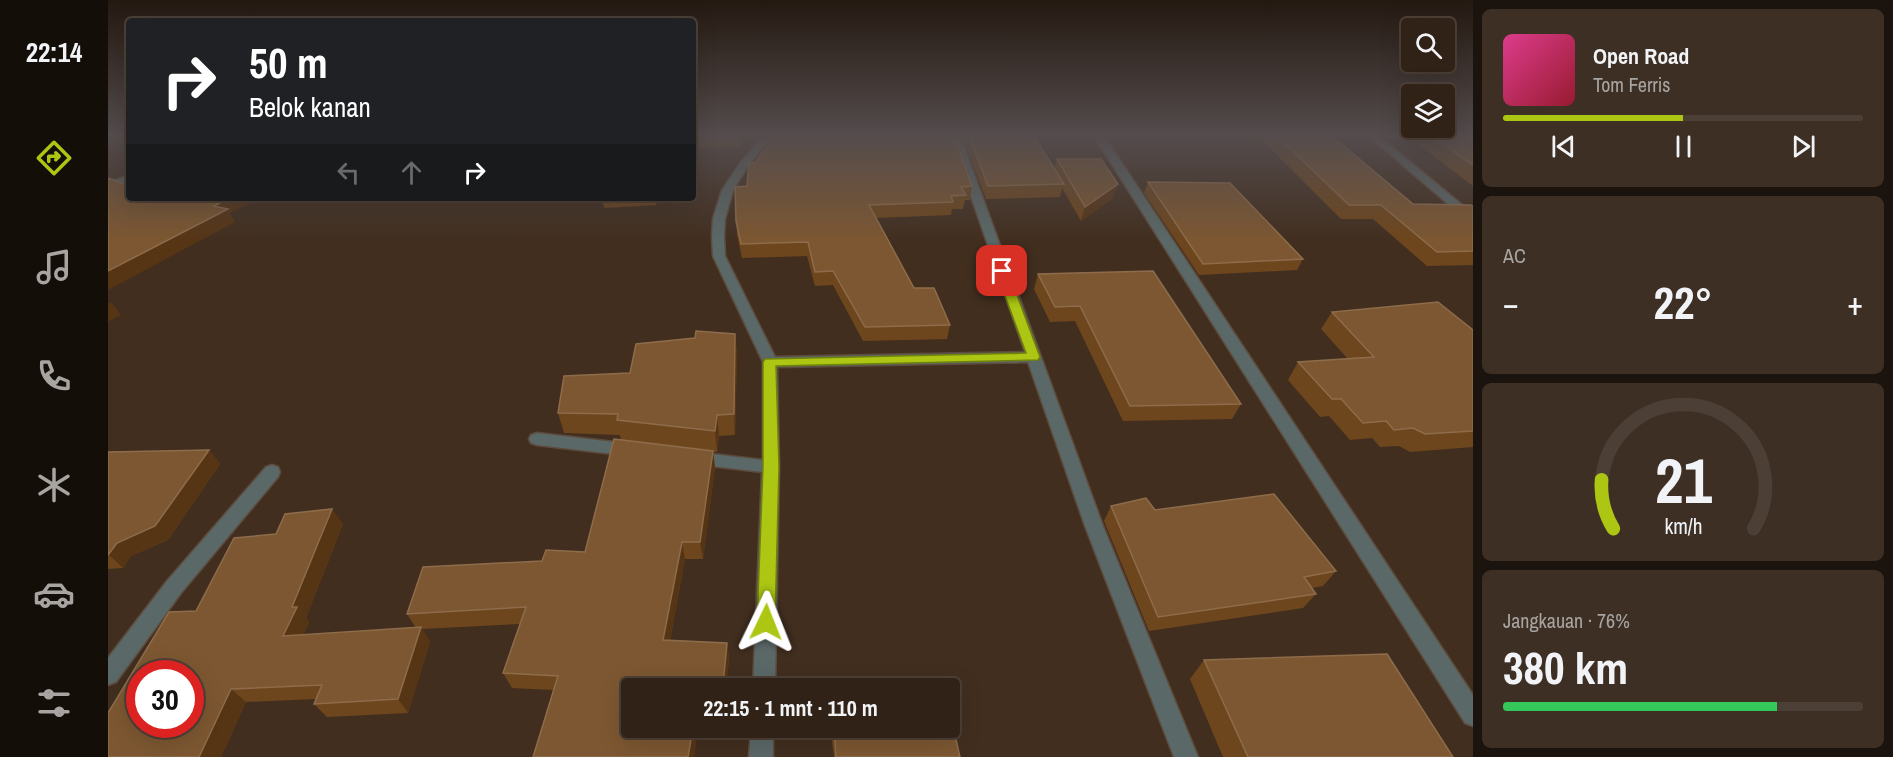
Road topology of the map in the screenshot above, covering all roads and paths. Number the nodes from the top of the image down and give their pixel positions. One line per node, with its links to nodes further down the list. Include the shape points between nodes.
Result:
1 (738, 171): 9 (street, via 717,218 719,256)
2 (968, 171): 8 (street)
3 (1122, 171): 17 (street)
4 (1416, 171): 7 (street)
5 (126, 179): 6 (street)
6 (108, 187)
7 (1473, 220)
8 (1034, 357): 9 (street); 20 (street, via 1094,526)
9 (770, 362): 13 (street)
10 (537, 439): 11 (street)
11 (642, 452)
12 (678, 456): 13 (street)
13 (771, 467): 16 (street)
14 (272, 472): 15 (street, via 174,587)
15 (108, 675)
16 (764, 678)
17 (1473, 715)
18 (762, 738): 19 (street)
19 (761, 757)
20 (1185, 757)

